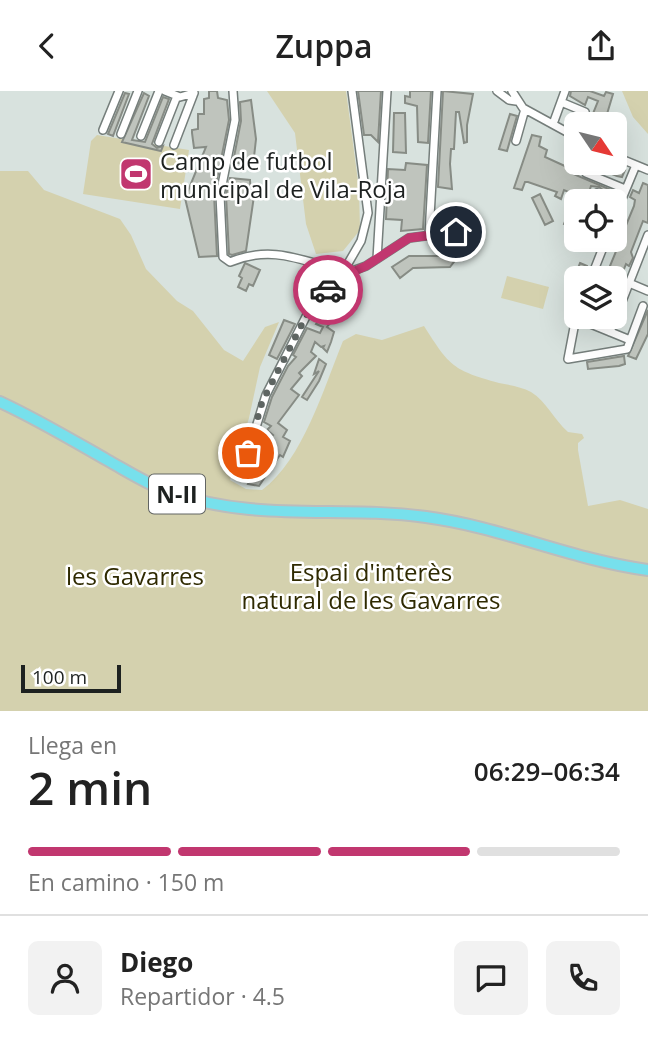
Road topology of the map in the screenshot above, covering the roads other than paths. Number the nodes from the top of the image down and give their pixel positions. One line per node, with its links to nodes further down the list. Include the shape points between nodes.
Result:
1 (119, 91): 19 (street)
2 (138, 91): 21 (street)
3 (159, 91): 22 (street)
4 (165, 91): 13 (street)
5 (233, 91): 35 (street, via 235,120 220,195 223,257 230,262 268,253)
6 (352, 91): 36 (street, via 368,213 361,241)
7 (387, 91): 34 (street)
8 (437, 91): 32 (street)
9 (497, 91): 14 (street)
10 (512, 91): 14 (street)
11 (565, 91): 15 (street)
12 (195, 92): 13 (street); 25 (street)
13 (177, 96): 24 (street)
14 (516, 101): 16 (street)
15 (561, 102): 17 (street); 18 (street)
16 (525, 109): 18 (street); 23 (street)
17 (585, 112)
18 (553, 124): 20 (street)
19 (103, 130)
20 (564, 130)
21 (121, 134)
22 (141, 136)
23 (516, 141)
24 (159, 142)
25 (174, 145)
26 (627, 161): 27 (street)
27 (636, 165): 28 (street); 30 (street)
28 (648, 170)
29 (591, 175): 30 (street)
30 (625, 189)
31 (456, 232): 32 (street)
32 (429, 235): 34 (street, via 409,238)
33 (648, 235): 38 (street)
34 (377, 259): 36 (street)
35 (335, 269): 36 (street, via 340,265); 37 (street)
36 (346, 270): 37 (street, via 345,277)
37 (339, 278): 46 (street, via 315,299 262,402 248,453)
38 (629, 283): 39 (street); 43 (street)
39 (648, 291)
40 (643, 306): 44 (street)
41 (574, 329): 44 (street, via 568,359 627,349)
42 (605, 329): 43 (street)
43 (610, 331): 44 (street)
44 (630, 340)
45 (0, 402): 47 (highway, N-II, via 139,478 198,501 275,513 375,513 439,519 595,561)
46 (268, 468)
47 (648, 570)

